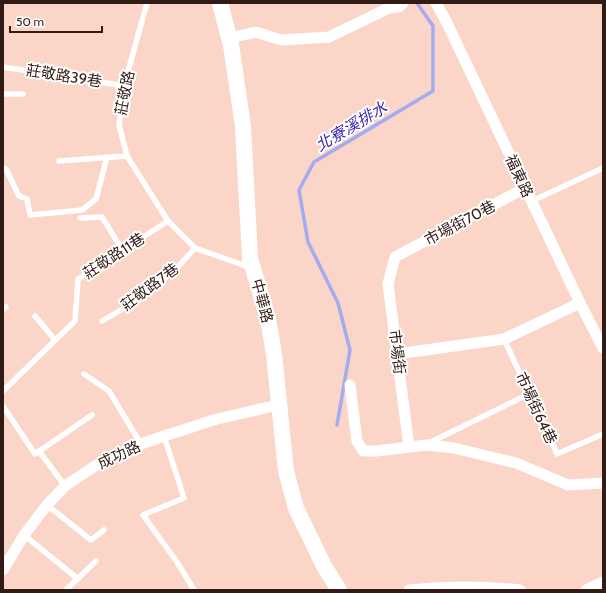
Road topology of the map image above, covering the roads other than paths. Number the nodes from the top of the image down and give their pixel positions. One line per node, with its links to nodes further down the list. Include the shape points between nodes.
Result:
1 (147, 3): 7 (lane, 莊敬路)
2 (220, 3): 5 (street, 中華路)
3 (403, 3): 5 (street, via 329,37 281,40 256,32)
4 (436, 3): 15 (street, 福東路)
5 (229, 38): 22 (street, 中華路, via 243,126 250,258)
6 (3, 67): 7 (lane, 莊敬路39巷)
7 (125, 86): 10 (lane, 莊敬路, via 118,125)
8 (3, 94): 9 (lane)
9 (23, 94)
10 (127, 156): 11 (lane); 18 (lane, 莊敬路)
11 (107, 157): 12 (lane); 13 (lane, via 96,199 82,210 30,215 27,198 19,196 6,168)
12 (59, 161)
13 (3, 168)
14 (603, 168): 16 (lane)
15 (525, 188): 16 (street, 福東路); 21 (street, 市場街70巷)
16 (532, 201): 23 (street, 福東路)
17 (80, 218): 20 (lane, via 102,217)
18 (168, 221): 19 (lane, 莊敬路); 20 (lane, 莊敬路11巷)
19 (195, 248): 22 (lane); 25 (lane, 莊敬路7巷, via 175,270 136,301)
20 (123, 251): 27 (lane, 莊敬路11巷, via 78,279 75,321)
21 (395, 257): 29 (street, 市場街, via 388,284)
22 (253, 268): 34 (street, 中華路, via 268,319)
23 (580, 303): 26 (street); 28 (street, 福東路)
24 (34, 316): 27 (lane)
25 (102, 321)
26 (504, 339): 29 (street); 33 (lane, 市場街64巷)
27 (55, 340): 32 (lane, 莊敬路11巷)
28 (603, 348)
29 (397, 354): 41 (street, 市場街)
30 (84, 374): 39 (lane, via 109,391)
31 (350, 385): 41 (street, via 357,441 363,451)
32 (3, 391)
33 (529, 394): 37 (lane, 市場街64巷, via 557,454); 40 (lane)
34 (278, 405): 38 (street, 成功路, via 217,419); 54 (street, 中華路, via 286,471 296,508 324,566)
35 (3, 406): 42 (lane, via 35,454)
36 (92, 415): 42 (lane)
37 (603, 434)
38 (164, 436): 39 (street, 成功路); 53 (lane, via 184,498 143,515)
39 (142, 444): 44 (street, 成功路, via 95,466)
40 (427, 445): 41 (street); 43 (street, via 454,448 516,464 568,485)
41 (409, 447)
42 (39, 451): 44 (lane)
43 (603, 483)
44 (65, 486): 45 (street, 成功路)
45 (47, 505): 46 (lane, via 91,540); 47 (street, 成功路)
46 (104, 530)
47 (24, 535): 49 (street, 成功路); 50 (lane)
48 (96, 561): 50 (lane)
49 (3, 570)
50 (78, 579): 52 (lane)
51 (603, 582): 57 (street)
52 (66, 590)
53 (194, 590)
54 (339, 590)
55 (409, 590): 56 (street)
56 (520, 590)
57 (586, 590)

